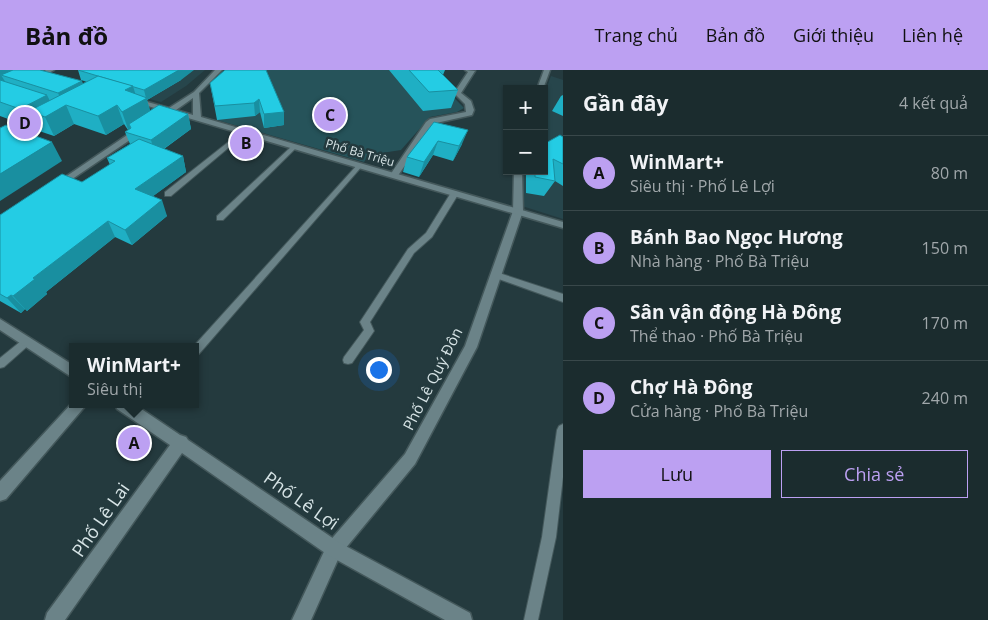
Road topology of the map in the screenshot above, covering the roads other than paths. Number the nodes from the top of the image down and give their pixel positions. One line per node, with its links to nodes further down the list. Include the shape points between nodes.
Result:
1 (35, 70): 5 (street)
2 (219, 70): 7 (street)
3 (471, 70): 18 (street, via 457,93 468,104 469,113 429,124)
4 (547, 70): 6 (street)
5 (50, 73)
6 (541, 85)
7 (196, 93): 9 (street); 12 (street)
8 (129, 99): 9 (street, Phố Bà Triệu)
9 (169, 111): 11 (street); 12 (street, Phố Bà Triệu)
10 (57, 117): 16 (lane)
11 (159, 118)
12 (197, 119): 14 (street, Phố Bà Triệu)
13 (151, 123): 20 (street)
14 (243, 133): 15 (street, Phố Bà Triệu); 22 (lane)
15 (294, 147): 17 (street, Phố Bà Triệu); 24 (lane)
16 (0, 148)
17 (360, 165): 18 (street, Phố Bà Triệu); 30 (lane)
18 (394, 175): 21 (street, Phố Bà Triệu)
19 (518, 175): 23 (street, Phố Lê Quý Đôn)
20 (48, 192)
21 (454, 193): 23 (street, Phố Bà Triệu); 31 (lane, via 430,235 411,251 379,298 364,322 369,331)
22 (168, 194)
23 (518, 211): 25 (street, Phố Bà Triệu); 26 (street, Phố Lê Quý Đôn)
24 (220, 218)
25 (563, 225)
26 (496, 275): 27 (lane); 39 (street, Phố Lê Quý Đôn, via 471,347 410,459)
27 (563, 298)
28 (0, 324): 29 (street)
29 (26, 341): 32 (lane); 33 (street)
30 (199, 346)
31 (348, 360)
32 (0, 364)
33 (69, 369)
34 (76, 408): 38 (street)
35 (128, 408): 37 (street, Phố Lê Lợi)
36 (563, 430): 43 (lane, via 549,537)
37 (181, 442): 39 (street, Phố Lê Lợi); 40 (street, Phố Lê Lai)
38 (0, 493)
39 (334, 549): 41 (street, Phố Lê Quý Đôn); 42 (street, Phố Lê Lợi)
40 (54, 620)
41 (301, 620)
42 (463, 620)
43 (531, 620)

